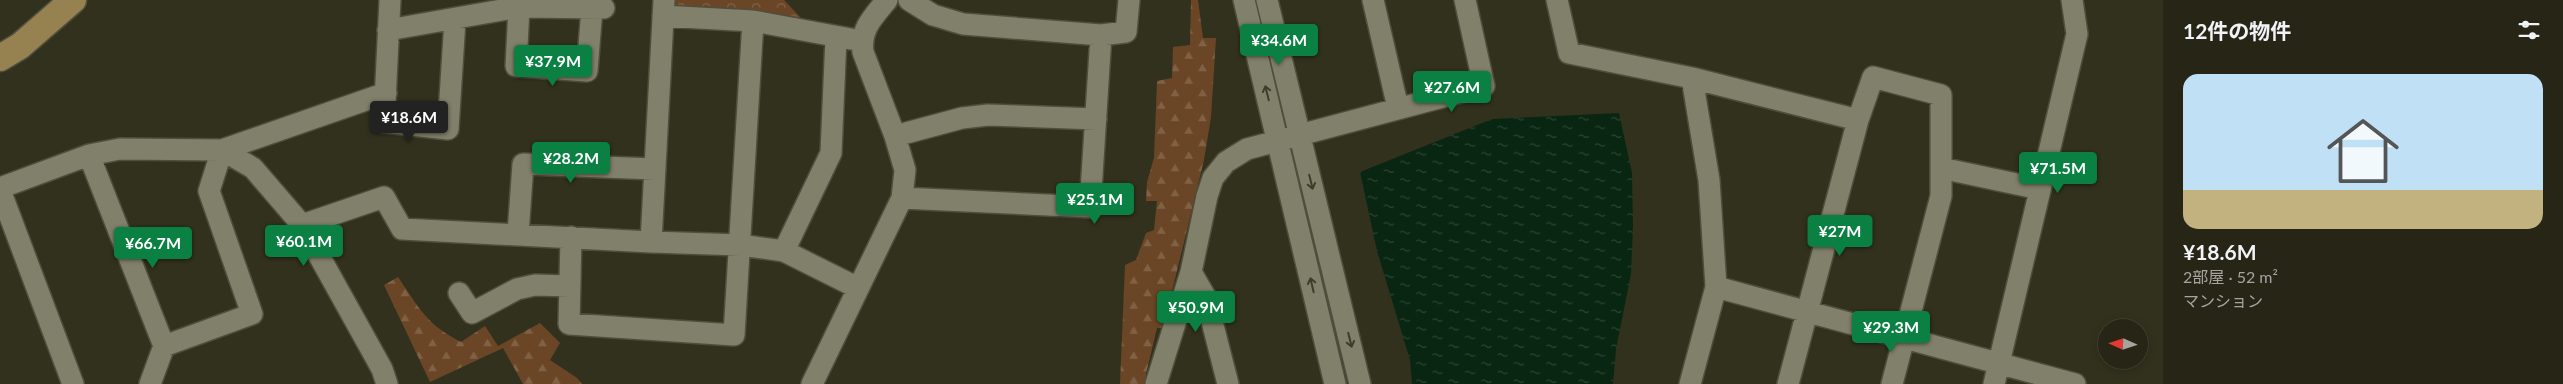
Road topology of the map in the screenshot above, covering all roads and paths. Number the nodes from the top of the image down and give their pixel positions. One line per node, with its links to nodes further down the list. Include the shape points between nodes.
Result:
1 (73, 0): 20 (main road, via 20,46)
2 (390, 0): 16 (street)
3 (887, 0): 19 (street, via 865,27)
4 (909, 0): 17 (street, via 933,15 963,24)
5 (1129, 0): 17 (street, via 1126,32)
6 (1244, 0): 28 (street, one-way to 6)
7 (1267, 0): 26 (street)
8 (1373, 0): 23 (street)
9 (1465, 0): 23 (street, via 1484,86)
10 (1557, 0): 21 (street, via 1570,53)
11 (2072, 0): 34 (street, via 2077,34)
12 (519, 7): 12 (street, via 598,8 587,71 516,66); 14 (street)
13 (664, 8): 15 (street); 32 (street)
14 (455, 20): 16 (street); 22 (street, via 448,129 384,122)
15 (753, 21): 18 (street); 40 (street)
16 (388, 30): 22 (street)
17 (1101, 35): 24 (street)
18 (836, 37): 19 (street); 41 (street, via 831,153)
19 (861, 41): 27 (street)
20 (0, 58)
21 (1692, 78): 25 (street); 44 (street, via 1709,180)
22 (386, 92): 29 (street)
23 (1398, 108): 26 (street)
24 (1096, 119): 27 (street, via 988,115 962,118); 35 (street, via 1090,208)
25 (1858, 120): 31 (street, via 1873,77 1941,95); 47 (street)
26 (1299, 135): 28 (street); 58 (street, one-way to 58)
27 (895, 136): 35 (street, via 905,170)
28 (1278, 140): 42 (street, via 1247,149 1233,157 1213,178); 57 (street, one-way to 28)
29 (222, 150): 30 (street, via 120,149); 36 (street, via 253,168); 49 (street, via 209,190 252,314)
30 (89, 156): 33 (street); 49 (street)
31 (1941, 168): 34 (street); 48 (street, via 1941,196)
32 (655, 170): 37 (street, via 523,164); 39 (street)
33 (0, 189): 51 (street)
34 (2040, 189): 50 (street)
35 (902, 198): 45 (street)
36 (302, 225): 37 (street, via 384,197 402,229); 53 (street, via 382,369)
37 (518, 234): 38 (street)
38 (571, 237): 39 (street); 43 (street)
39 (651, 242): 40 (street)
40 (740, 245): 41 (street); 43 (street, via 734,335 569,324)
41 (784, 251): 45 (street)
42 (1191, 272): 55 (street); 56 (street, via 1206,298)
43 (570, 286): 46 (street, via 536,285 517,290 472,313)
44 (1716, 287): 47 (street); 59 (street)
45 (858, 288): 54 (street)
46 (459, 293)
47 (1807, 312): 48 (street); 60 (street)
48 (1905, 338): 50 (street); 61 (street)
49 (164, 346): 52 (street)
50 (1999, 364): 62 (street); 63 (street)
51 (73, 384)
52 (150, 384)
53 (386, 384)
54 (812, 384)
55 (1156, 384)
56 (1228, 384)
57 (1335, 384)
58 (1360, 384)
59 (1690, 384)
60 (1788, 384)
61 (1892, 384)
62 (1994, 384)
63 (2075, 384)

